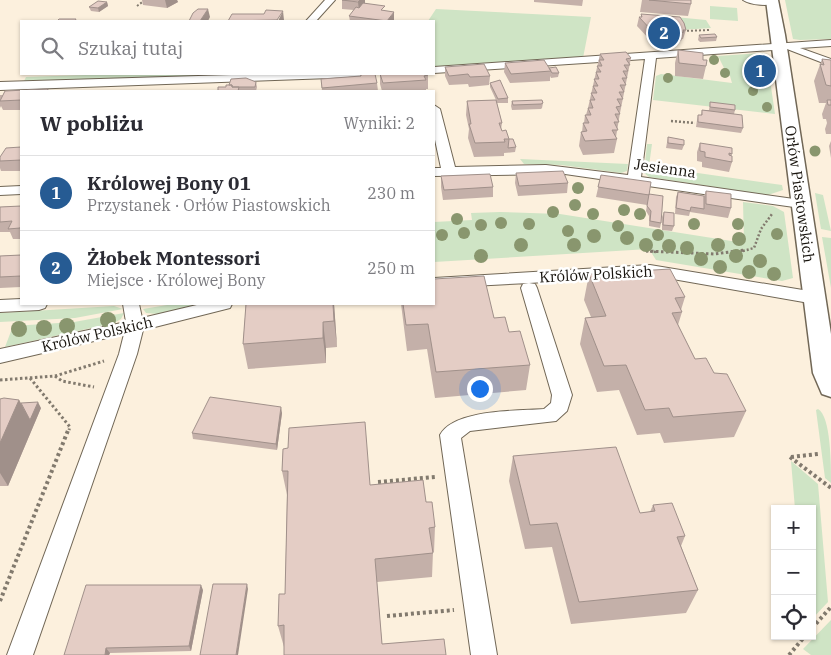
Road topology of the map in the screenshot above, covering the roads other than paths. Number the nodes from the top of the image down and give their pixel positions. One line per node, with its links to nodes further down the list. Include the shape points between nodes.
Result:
1 (330, 0): 4 (street)
2 (748, 0): 3 (street)
3 (772, 1): 6 (street, Orłów Piastowskich)
4 (312, 20)
5 (831, 43): 6 (street)
6 (779, 45): 7 (street); 8 (street); 19 (street, Orłów Piastowskich)
7 (651, 56): 9 (street); 16 (street)
8 (831, 63)
9 (435, 70)
10 (343, 75): 11 (street)
11 (268, 80): 12 (street)
12 (0, 86)
13 (435, 113): 14 (street)
14 (449, 171): 15 (street, Jesienna); 16 (street, Jesienna, via 546,169)
15 (435, 172)
16 (634, 180): 19 (street, Jesienna)
17 (20, 190): 18 (street)
18 (0, 191)
19 (801, 204): 22 (street, Orłów Piastowskich)
20 (435, 283): 22 (street, Królów Polskich, via 650,270)
21 (529, 288): 31 (street, via 562,395 560,406 549,416 466,424 450,435)
22 (815, 298): 29 (street, Orłów Piastowskich, via 825,373)
23 (20, 305): 26 (street)
24 (131, 305): 27 (street)
25 (220, 305): 27 (street, Królów Polskich)
26 (0, 306)
27 (135, 325): 28 (street, Królów Polskich); 30 (street, via 128,354)
28 (0, 356)
29 (831, 388)
30 (20, 655)
31 (484, 655)

